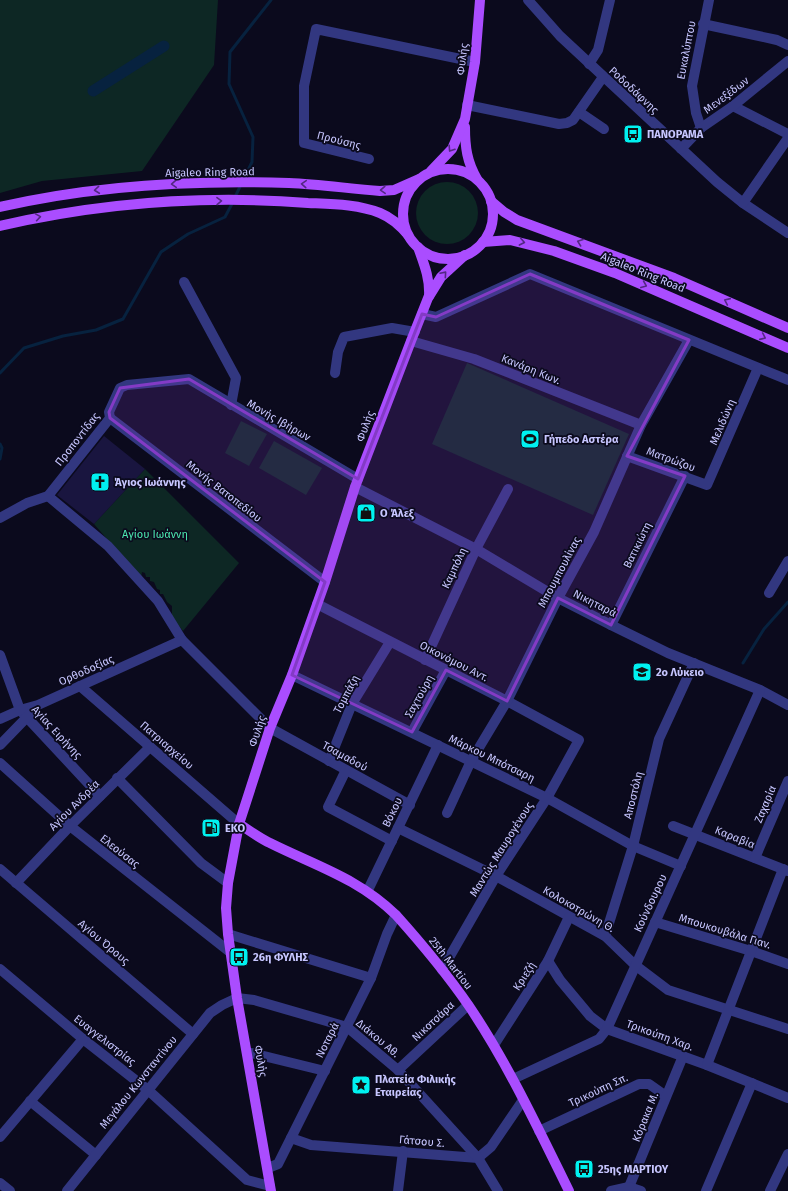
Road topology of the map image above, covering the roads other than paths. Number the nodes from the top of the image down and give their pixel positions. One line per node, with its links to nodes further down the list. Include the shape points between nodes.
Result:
1 (480, 0): 8 (main road, Φυλής)
2 (528, 0): 9 (street, Ροδοδάφνης, via 550,26)
3 (610, 0): 9 (street, via 598,50)
4 (709, 0): 5 (street, Ευκαλύπτου)
5 (703, 24): 6 (street, via 777,40); 15 (street, Ευκαλύπτου, via 692,86)
6 (788, 45)
7 (788, 61): 12 (street, Μενεξέδων)
8 (475, 62): 11 (main road, Φυλής); 20 (street, Προύσης, via 316,29 304,86 304,144)
9 (589, 64): 10 (street, Ροδοδάφνης)
10 (603, 77): 13 (street); 19 (street, Ροδοδάφνης)
11 (467, 105): 13 (street, via 559,124 573,120); 14 (main road, Φυλής)
12 (733, 106): 15 (street, Μενεξέδων); 17 (street)
13 (579, 112): 16 (street)
14 (465, 120): 21 (main road, Φυλής, one-way to 21, via 452,149); 23 (main road, Φυλής, via 466,153 470,168)
15 (701, 128): 19 (street, Μενεξέδων)
16 (604, 130)
17 (788, 134)
18 (788, 138): 25 (street)
19 (681, 149): 25 (street, Ροδοδάφνης)
20 (369, 159)
21 (429, 173): 22 (main road); 23 (main road, via 455,169 468,173)
22 (419, 179): 26 (main road, Aigaleo Ring Road, one-way to 26, via 394,190 240,182 136,186 82,192); 29 (main road, via 409,190 404,205)
23 (479, 181): 24 (main road)
24 (491, 202): 30 (main road, via 493,216 490,230); 36 (main road, Aigaleo Ring Road, one-way to 24, via 668,275 517,220)
25 (742, 203): 28 (street, Ροδοδάφνης)
26 (0, 207)
27 (0, 226): 29 (main road, one-way to 29, via 84,210 240,200 341,205 378,212 392,218)
28 (788, 233)
29 (408, 235): 31 (main road)
30 (483, 242): 32 (main road); 39 (main road, Aigaleo Ring Road, one-way to 39, via 510,240 554,251 615,273)
31 (418, 246): 32 (main road, via 432,256 449,259); 34 (main road, Φυλής, via 430,284)
32 (465, 255): 34 (main road, Φυλής, one-way to 32, via 441,277)
33 (184, 282): 44 (street, via 236,378)
34 (428, 298): 35 (main road, Φυλής)
35 (422, 314): 37 (main road, Φυλής); 38 (street, via 436,317 530,274)
36 (788, 328)
37 (412, 336): 41 (street, Κανάρη Κων., via 392,328 344,337 338,352); 46 (street, Κανάρη Κων.); 49 (main road, Φυλής)
38 (689, 340): 40 (street); 46 (street, Μπουμπουλίνας)
39 (788, 348)
40 (758, 368): 43 (street); 50 (street, Μελιδώνη)
41 (335, 373)
42 (190, 380): 44 (street, Μονής Ιβήρων); 45 (street, Προποντίδας, via 127,385 120,388 109,412)
43 (788, 380)
44 (231, 405): 49 (street, Μονής Ιβήρων)
45 (110, 418): 52 (street, Προποντίδας); 56 (street, Μονής Βατοπεδίου)
46 (641, 425): 47 (street, Μπουμπουλίνας)
47 (627, 456): 48 (street, Ματρώζου); 58 (street, Μπουμπουλίνας, via 594,532)
48 (685, 476): 50 (street, Ματρώζου); 60 (street, Βατικιώτη)
49 (356, 483): 54 (street, Νικηταρά); 56 (main road, Φυλής)
50 (707, 485)
51 (508, 489): 54 (street, Καμπόλη)
52 (48, 496): 53 (street, via 27,503); 61 (street, via 108,546 158,601)
53 (0, 518)
54 (476, 549): 58 (street, Νικηταρά); 64 (street, Καμπόλη)
55 (788, 561): 57 (street)
56 (325, 582): 59 (main road, Φυλής)
57 (769, 593)
58 (558, 598): 60 (street, Νικηταρά); 70 (street, Μπουμπουλίνας)
59 (317, 604): 62 (street, Οικονόμου Αντ.); 67 (main road, Φυλής)
60 (611, 625): 65 (street, Νικηταρά)
61 (182, 640): 68 (street, Ορθοδοξίας); 77 (street)
62 (390, 642): 64 (street, Οικονόμου Αντ.); 71 (street, Τομπάζη)
63 (0, 655): 74 (street, Αγίας Ειρήνης)
64 (425, 660): 66 (street, Οικονόμου Αντ.)
65 (694, 663): 69 (street, Νικηταρά); 99 (street, Αποστόλη, via 659,739)
66 (446, 670): 70 (street, Οικονόμου Αντ.); 78 (street, Σαχτούρη)
67 (292, 675): 71 (street, Μάρκου Μπότσαρη); 77 (main road, Φυλής)
68 (80, 686): 72 (street, Ορθοδοξίας); 82 (street, Πατριαρχείου)
69 (760, 690): 73 (street, Νικηταρά); 97 (street, Κούνδουρου)
70 (506, 701): 79 (street, Οικονόμου Αντ.); 84 (street, Μπουμπουλίνας)
71 (352, 704): 78 (street, Μάρκου Μπότσαρη); 83 (street, Τομπάζη)
72 (38, 705): 74 (street, Ορθοδοξίας); 75 (street)
73 (788, 705)
74 (20, 710): 75 (street, Αγίας Ειρήνης); 76 (street, Ορθοδοξίας)
75 (26, 718): 80 (street); 89 (street, Αγίας Ειρήνης)
76 (0, 719)
77 (270, 728): 83 (street, Τσαμαδού); 93 (main road, Φυλής)
78 (412, 732): 81 (street, Μάρκου Μπότσαρη)
79 (579, 740): 90 (street, Μαντώς Μαυρογένους)
80 (0, 745)
81 (438, 745): 84 (street, Μάρκου Μπότσαρη); 91 (street, Βόκου)
82 (150, 746): 87 (street, Αγίου Ανδρέα); 93 (street, Πατριαρχείου)
83 (329, 761): 86 (street, Τσαμαδού)
84 (471, 761): 90 (street, Μάρκου Μπότσαρη); 92 (street, Μπουμπουλίνας)
85 (0, 763): 94 (street, Ελεούσας)
86 (346, 770): 91 (street, Τσαμαδού); 98 (street, via 328,808)
87 (117, 778): 89 (street, Αγίου Ανδρέα); 106 (street, via 201,863)
88 (788, 781): 100 (street, Ζαχαρία)
89 (100, 796): 94 (street, Αγίου Ανδρέα)
90 (547, 798): 99 (street, Μάρκου Μπότσαρη); 104 (street, Μαντώς Μαυρογένους)
91 (410, 805): 96 (street, Βόκου)
92 (448, 813)
93 (239, 824): 106 (main road, Φυλής); 107 (main road, 25th Martiou, via 268,842 350,879)
94 (70, 826): 105 (street, Αγίου Ανδρέα); 114 (street, Ελεούσας)
95 (673, 826): 97 (street, Καραβία)
96 (398, 828): 98 (street, Βόκου); 104 (street, Κολοκοτρώνη Θ.)
97 (696, 834): 100 (street, Καραβία); 101 (street, Κούνδουρου)
98 (392, 842): 107 (street, Βόκου)
99 (633, 846): 101 (street, Μάρκου Μπότσαρη); 112 (street, Αποστόλη)
100 (755, 858): 103 (street, Καραβία)
101 (681, 866): 110 (street, Κούνδουρου)
102 (0, 869): 105 (street, Αγίου Όρους)
103 (785, 870): 113 (street)
104 (496, 876): 109 (street, Κολοκοτρώνη Θ.); 119 (street, Μαντώς Μαυρογένους)
105 (16, 883): 127 (street, Αγίου Όρους)
106 (228, 883): 111 (main road, Φυλής)
107 (368, 890): 108 (main road, 25th Martiou)
108 (396, 915): 119 (main road, 25th Martiou); 120 (street, Νοταρά)
109 (569, 917): 112 (street, Κολοκοτρώνη Θ.); 115 (street, Κριεζή)
110 (655, 922): 113 (street, Μπουκουβάλα Γιαν.); 117 (street, Κούνδουρου)
111 (228, 934): 114 (main road, Φυλής); 120 (street)
112 (605, 936): 117 (street, Κολοκοτρώνη Θ.)
113 (751, 951): 116 (street, Μπουκουβάλα Γιαν.); 123 (street)
114 (230, 952): 121 (main road, Φυλής)
115 (548, 961): 125 (street, Τρικούπη Χαρ., via 590,1016); 129 (street, Κριεζή)
116 (788, 964)
117 (635, 965): 123 (street, Κολοκοτρώνη Θ., via 668,990); 125 (street, Κούνδουρου)
118 (0, 969): 128 (street, Ευαγγελιστρίας)
119 (442, 970): 122 (main road, 25th Martiou)
120 (371, 978): 124 (street, Νοταρά)
121 (237, 998): 124 (street, Διάκου Αθ., via 254,1000); 127 (street, Μεγάλου Κωνσταντίνου, via 210,1013); 130 (main road, Φυλής)
122 (468, 1005): 129 (main road, 25th Martiou); 133 (street, Νικοτσάρα)
123 (728, 1008): 126 (street, Κολοκοτρώνη Θ.); 132 (street)
124 (347, 1027): 133 (street, Διάκου Αθ.); 134 (street, Νοταρά)
125 (607, 1029): 131 (street, Τρικούπη Χαρ.); 135 (street, Κούνδουρου, via 599,1039)
126 (788, 1029)
127 (193, 1034): 137 (street, Μεγάλου Κωνσταντίνου)
128 (83, 1039): 137 (street, Ευαγγελιστρίας); 141 (street)
129 (494, 1045): 135 (main road, 25th Martiou)
130 (247, 1052): 134 (street); 149 (main road, Φυλής)
131 (683, 1056): 132 (street, Τρικούπη Χαρ.); 138 (street, Κόρακα Μ.)
132 (707, 1065): 136 (street, Τρικούπη Χαρ.)
133 (398, 1070): 148 (street, Διάκου Αθ.)
134 (324, 1071): 144 (street, Νοταρά)
135 (513, 1079): 140 (main road, 25th Martiou)
136 (752, 1083): 139 (street, Τρικούπη Χαρ.); 160 (street)
137 (148, 1090): 147 (street, Μεγάλου Κωνσταντίνου); 152 (street, Ευαγγελιστρίας, via 247,1180)
138 (666, 1096): 142 (street, Τρικούπη Σπ., via 649,1084 639,1084); 151 (street, Κόρακα Μ.)
139 (788, 1098)
140 (523, 1100): 142 (main road, 25th Martiou); 148 (street, via 491,1148)
141 (30, 1101): 143 (street); 147 (street)
142 (539, 1131): 157 (main road, 25th Martiou)
143 (0, 1137)
144 (291, 1138): 145 (street, Γάτσου Σ., via 311,1145); 149 (street, Νοταρά, via 278,1164)
145 (403, 1151): 148 (street, Γάτσου Σ.); 155 (street)
146 (788, 1154): 161 (street)
147 (96, 1155): 154 (street, Μεγάλου Κωνσταντίνου)
148 (478, 1158): 156 (street, Διάκου Αθ.)
149 (268, 1168): 152 (main road, Φυλής)
150 (0, 1183): 153 (street)
151 (629, 1187): 158 (street); 159 (street)
152 (270, 1188)
153 (10, 1191)
154 (67, 1191)
155 (398, 1191)
156 (498, 1191)
157 (569, 1191)
158 (611, 1191)
159 (641, 1191)
160 (706, 1191)
161 (770, 1191)

